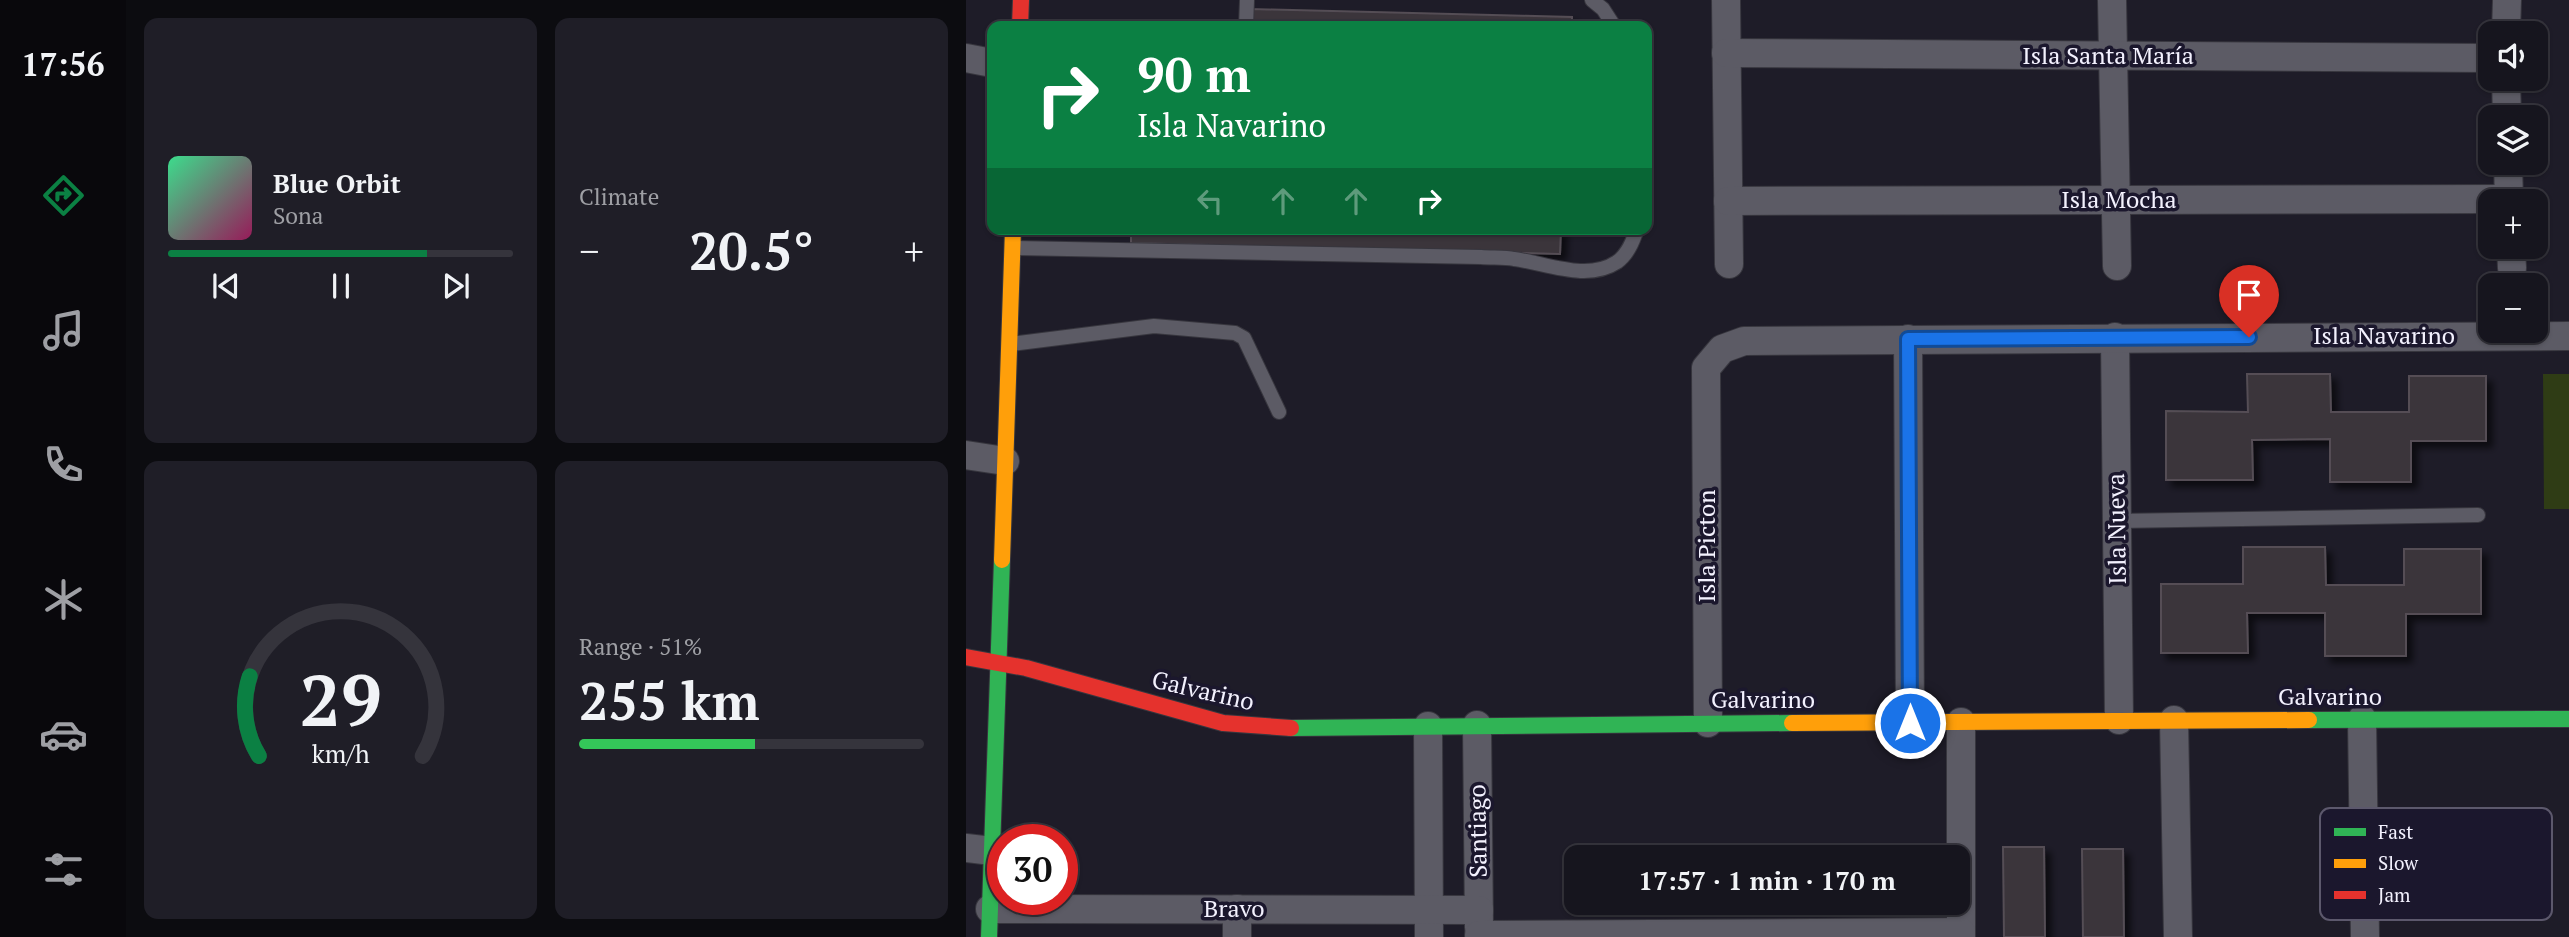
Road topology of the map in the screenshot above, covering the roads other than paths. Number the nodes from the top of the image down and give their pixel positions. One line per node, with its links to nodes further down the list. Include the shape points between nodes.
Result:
1 (1021, 0): 7 (main road)
2 (1247, 0): 8 (lane)
3 (1592, 0): 9 (lane)
4 (1726, 0): 11 (street)
5 (2112, 0): 12 (street)
6 (2507, 0): 10 (street)
7 (1020, 21)
8 (1246, 21)
9 (1611, 21)
10 (2506, 21)
11 (1726, 53): 12 (street, Isla Santa María); 17 (street)
12 (2113, 55): 14 (street, Isla Santa María); 18 (street)
13 (966, 58): 15 (street)
14 (2478, 58)
15 (987, 62)
16 (2478, 200): 18 (street, Isla Mocha)
17 (1728, 201): 18 (street, Isla Mocha); 22 (street)
18 (2115, 201): 23 (street)
19 (1013, 235): 21 (main road)
20 (1635, 235): 21 (lane, via 1617,262 1594,270 1481,257)
21 (1013, 248): 27 (main road)
22 (1729, 264)
23 (2117, 266)
24 (2569, 336): 25 (street, Isla Navarino)
25 (2115, 337): 26 (street, Isla Navarino); 33 (street, Isla Nueva)
26 (1908, 339): 28 (street, Isla Navarino, via 1744,341 1722,349); 42 (street)
27 (1009, 344): 29 (lane, via 1154,326 1235,333 1244,338); 31 (main road)
28 (1706, 368): 41 (street, Isla Picton)
29 (1279, 412)
30 (966, 455): 31 (street)
31 (1005, 461): 35 (main road)
32 (2478, 514): 33 (lane)
33 (2117, 521): 38 (street, Isla Nueva)
34 (966, 657): 35 (main road, Galvarino)
35 (999, 662): 44 (main road, Galvarino, via 1246,727); 46 (main road)
36 (2362, 719): 37 (main road, Galvarino); 39 (main road, Galvarino); 45 (street)
37 (2569, 719)
38 (2119, 720): 39 (main road, Galvarino); 40 (main road, Galvarino)
39 (2174, 720): 57 (street)
40 (1961, 722): 42 (main road, Galvarino); 53 (street)
41 (1708, 723): 42 (main road, Galvarino); 43 (main road, Galvarino)
42 (1910, 723)
43 (1477, 725): 44 (main road, Galvarino); 52 (street, Santiago)
44 (1428, 726): 51 (street, Santiago)
45 (2363, 808)
46 (979, 850): 47 (main road)
47 (987, 893)
48 (1078, 909): 49 (street, Bravo)
49 (1237, 909): 51 (street, Bravo); 56 (street)
50 (990, 915): 55 (main road)
51 (1429, 923): 52 (street, Bravo)
52 (1479, 927): 54 (street, Bravo)
53 (1961, 934): 54 (street, Bravo)
54 (1862, 935)
55 (989, 937)
56 (1237, 937)
57 (2178, 937)

